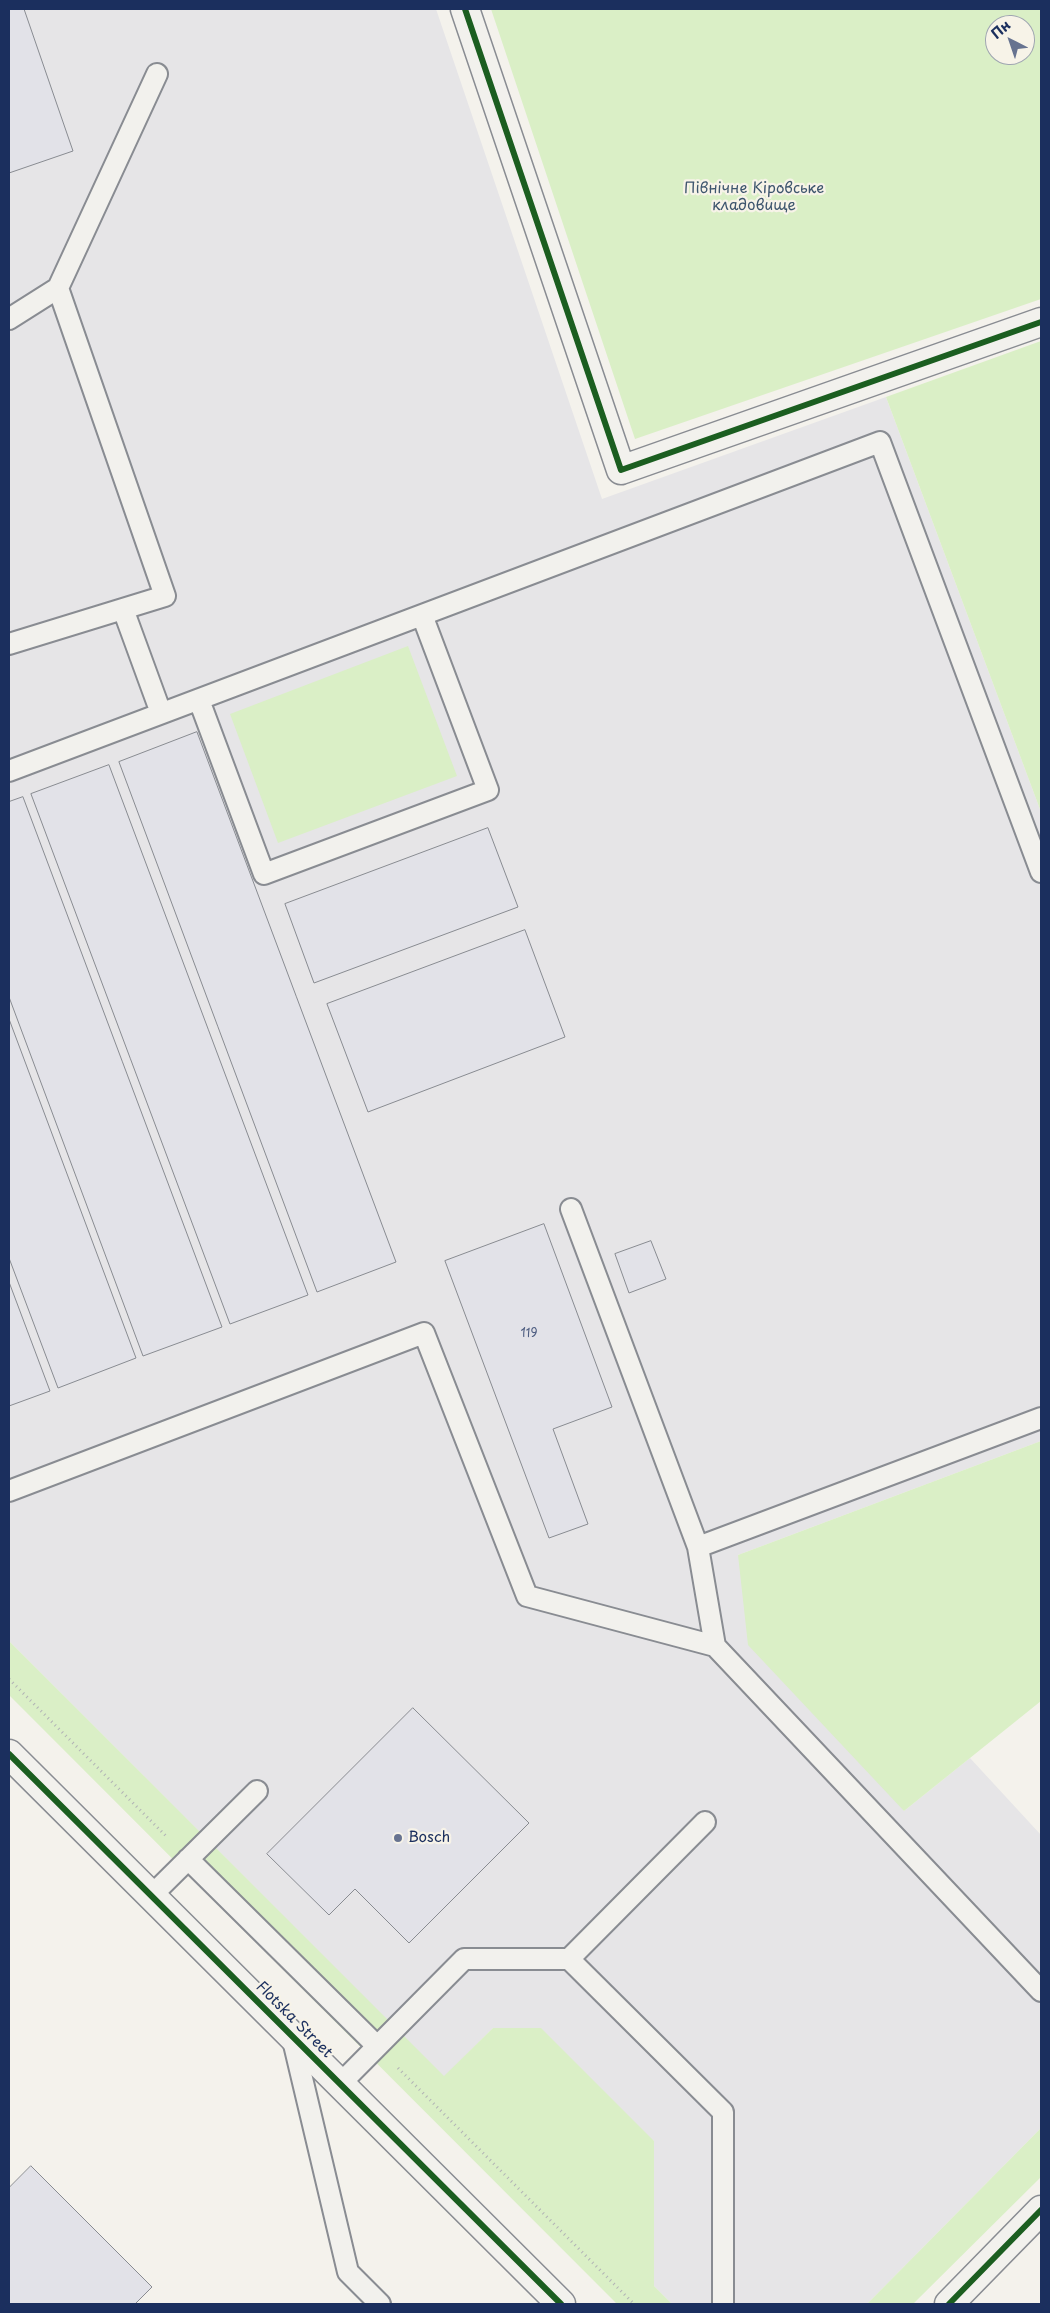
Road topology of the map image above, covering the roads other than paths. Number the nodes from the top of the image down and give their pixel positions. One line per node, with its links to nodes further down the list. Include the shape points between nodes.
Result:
1 (465, 9): 5 (street, via 621,470)
2 (157, 74): 3 (lane)
3 (58, 288): 4 (lane); 6 (lane, via 166,596)
4 (9, 319)
5 (1041, 322)
6 (123, 609): 8 (lane); 10 (lane)
7 (422, 615): 9 (lane); 9 (lane, via 488,790 264,874); 12 (lane, via 880,442)
8 (9, 644)
9 (198, 700): 10 (lane)
10 (161, 713): 11 (lane)
11 (9, 771)
12 (1041, 872)
13 (571, 1210): 16 (lane)
14 (1041, 1418): 16 (lane)
15 (9, 1491): 17 (lane, via 424,1333 527,1596)
16 (698, 1547): 17 (lane)
17 (715, 1646): 24 (lane)
18 (9, 1754): 22 (street, Flotska Street)
19 (257, 1790): 21 (lane)
20 (705, 1822): 23 (lane)
21 (188, 1859): 22 (lane); 26 (lane)
22 (151, 1896): 25 (street, Flotska Street)
23 (569, 1959): 26 (lane, via 464,1959); 31 (lane, via 723,2112)
24 (1041, 1991)
25 (292, 2036): 27 (street, Flotska Street); 29 (lane, via 348,2272)
26 (377, 2046): 27 (lane)
27 (340, 2084): 30 (street, Flotska Street)
28 (1041, 2210): 32 (street)
29 (380, 2304)
30 (561, 2304)
31 (723, 2304)
32 (949, 2304)

